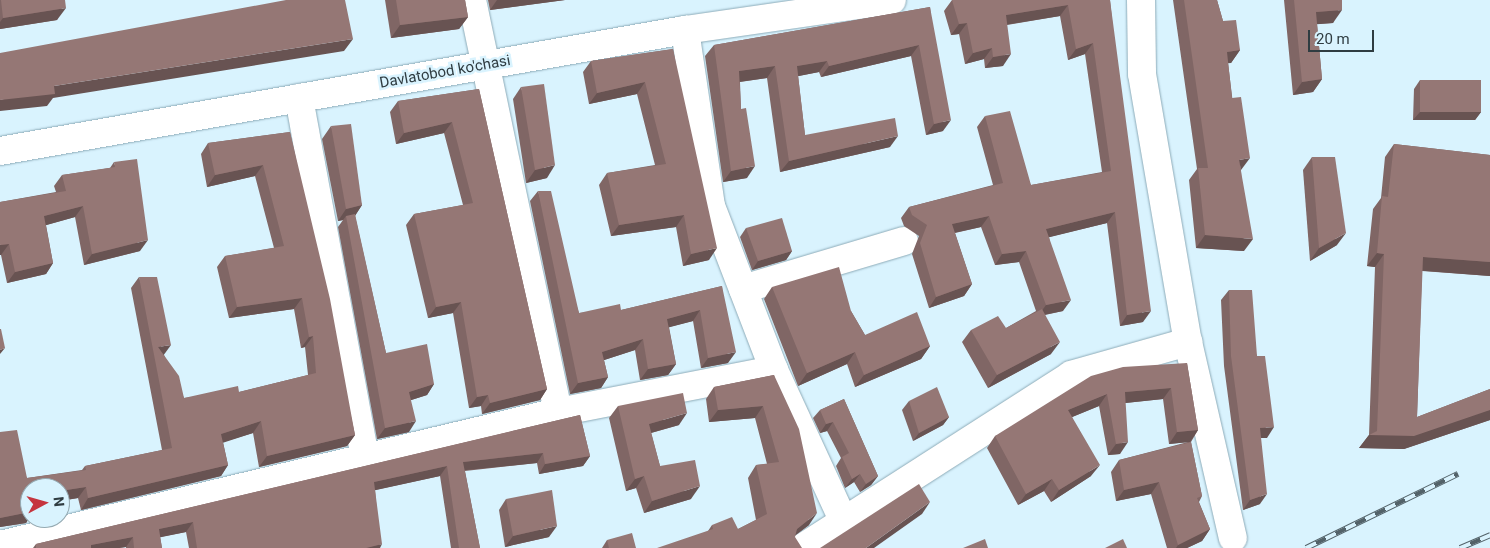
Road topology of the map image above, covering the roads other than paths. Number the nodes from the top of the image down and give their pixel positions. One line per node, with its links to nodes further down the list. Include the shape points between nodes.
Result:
1 (472, 0): 5 (street)
2 (892, 0): 4 (street, Davlatobod ko'chasi)
3 (1141, 0): 10 (street, via 1142,74)
4 (685, 30): 5 (street, Davlatobod ko'chasi); 9 (street, via 711,206)
5 (486, 65): 6 (street, Davlatobod ko'chasi); 12 (street)
6 (299, 98): 7 (street, Davlatobod ko'chasi); 13 (street)
7 (0, 151)
8 (904, 241): 9 (street)
9 (743, 289): 11 (street)
10 (1188, 342): 14 (street, via 1071,375); 15 (street)
11 (774, 370): 12 (street); 14 (street)
12 (558, 412): 13 (street)
13 (365, 458): 16 (street)
14 (844, 522): 17 (street)
15 (1233, 538)
16 (0, 545)
17 (802, 548)

